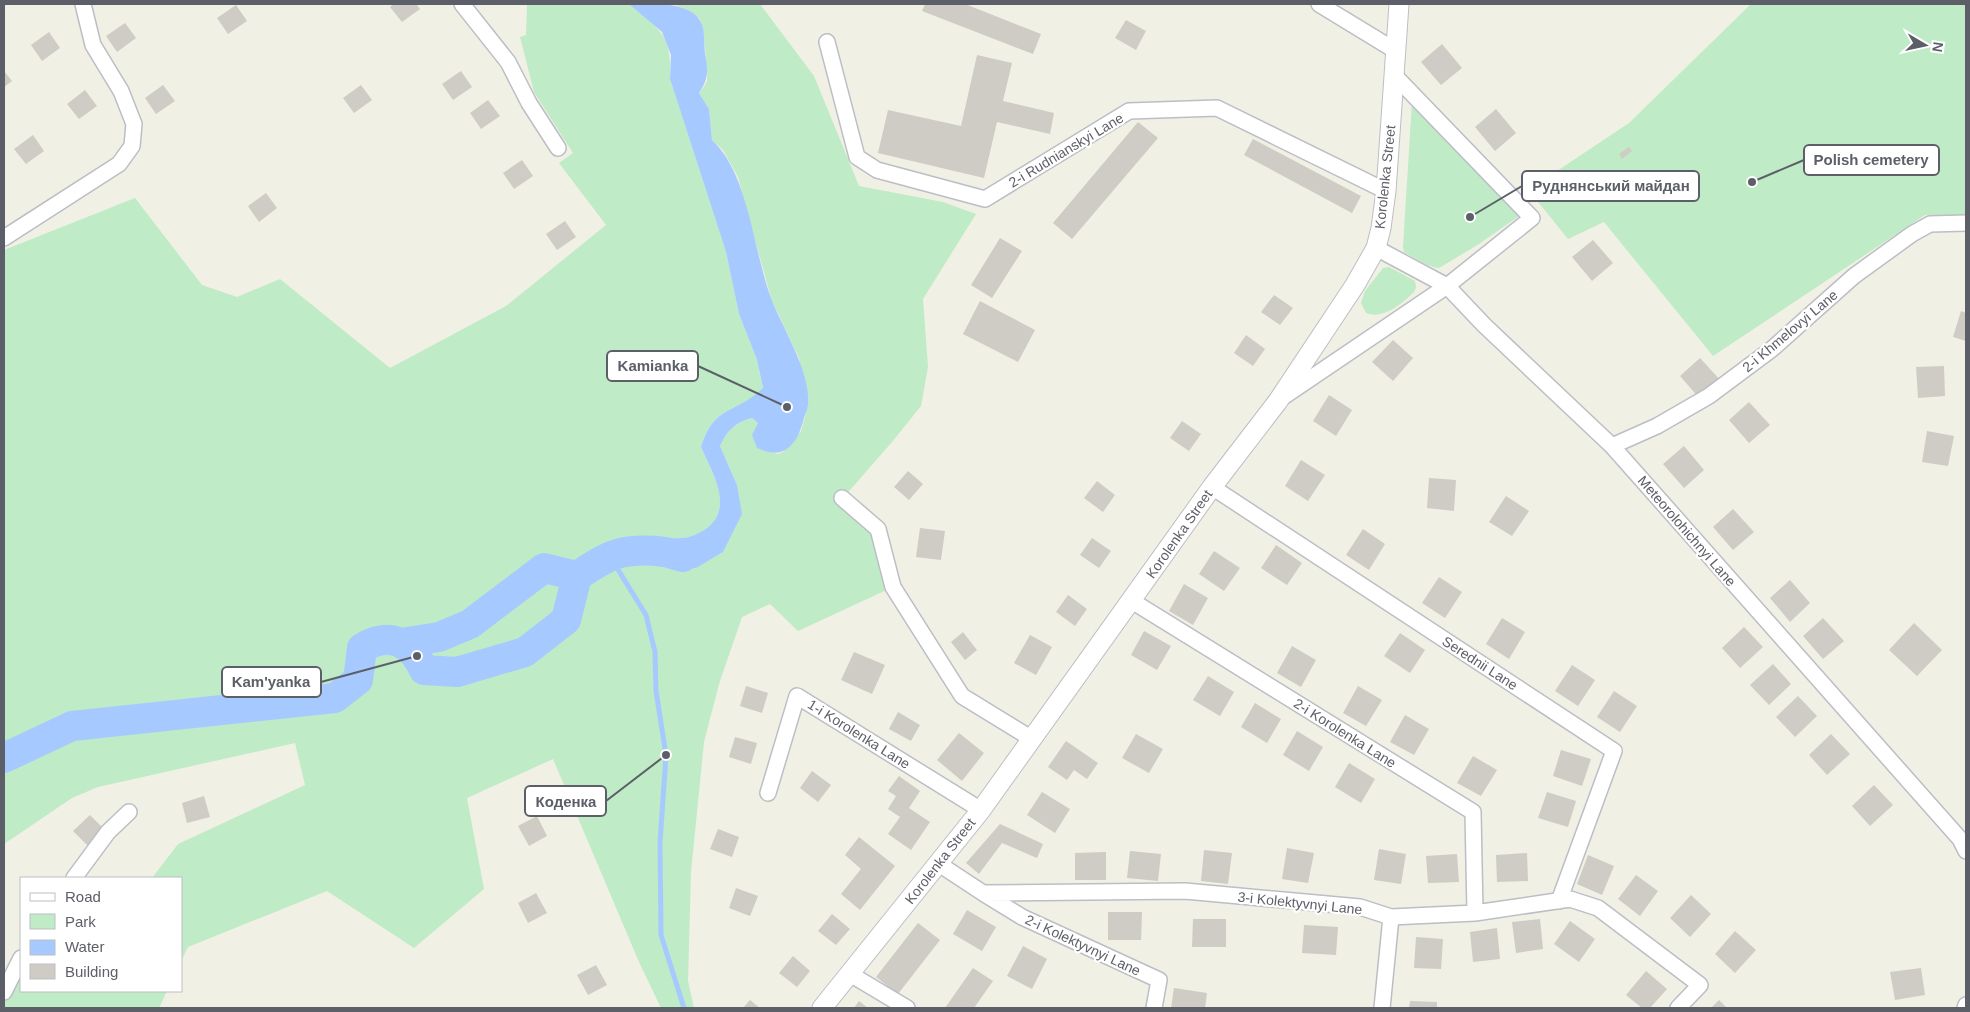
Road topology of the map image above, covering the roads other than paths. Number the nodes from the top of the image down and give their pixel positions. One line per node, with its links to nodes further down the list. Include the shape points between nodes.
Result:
1 (83, 4): 11 (street, via 93,45 121,91 134,124 132,146 119,164)
2 (462, 4): 8 (street, via 508,62)
3 (1319, 4): 6 (street)
4 (1399, 4): 6 (street, Korolenka Street)
5 (827, 42): 9 (street, 2-i Rudnianskyi Lane, via 857,157 877,170 985,199 1129,111 1217,108)
6 (1396, 51): 7 (street, Korolenka Street)
7 (1394, 76): 9 (street, Korolenka Street); 13 (street, via 1532,218)
8 (558, 148)
9 (1386, 191): 12 (street, Korolenka Street)
10 (1966, 223): 15 (street, 2-i Khmelovyi Lane, via 1930,224 1912,234 1854,276 1772,349 1708,396 1657,426)
11 (4, 238)
12 (1376, 248): 13 (street, Meteorolohichnyi Lane); 14 (street, Korolenka Street, via 1355,286)
13 (1447, 286): 14 (street); 15 (street, Meteorolohichnyi Lane)
14 (1278, 400): 16 (street, Korolenka Street)
15 (1612, 446): 23 (street, Meteorolohichnyi Lane, via 1960,839)
16 (1212, 487): 18 (street, Korolenka Street); 27 (street, Serednii Lane, via 1614,751)
17 (842, 498): 19 (street, via 878,529 892,587 962,696)
18 (1132, 601): 19 (street, Korolenka Street); 28 (street, 2-i Korolenka Lane, via 1473,812)
19 (1032, 739): 21 (street, Korolenka Street)
20 (768, 792): 21 (street, 1-i Korolenka Lane, via 797,696)
21 (981, 810): 24 (street, Korolenka Street)
22 (129, 812): 25 (street, via 108,832)
23 (1966, 850)
24 (939, 864): 26 (street); 31 (street, Korolenka Street)
25 (75, 877)
26 (983, 893): 29 (street, 3-i Kolektyvnyi Lane, via 1185,891 1360,907); 35 (street, 2-i Kolektyvnyi Lane, via 1022,917 1159,980)
27 (1559, 901): 28 (street, 3-i Kolektyvnyi Lane); 37 (street, 3-i Kolektyvnyi Lane, via 1570,898 1598,908 1700,985)
28 (1475, 912): 29 (street, 3-i Kolektyvnyi Lane)
29 (1391, 917): 36 (street)
30 (20, 960): 32 (street)
31 (850, 974): 33 (street, Korolenka Street); 34 (street)
32 (4, 992)
33 (822, 1008)
34 (907, 1008)
35 (1154, 1008)
36 (1382, 1008)
37 (1678, 1008)

